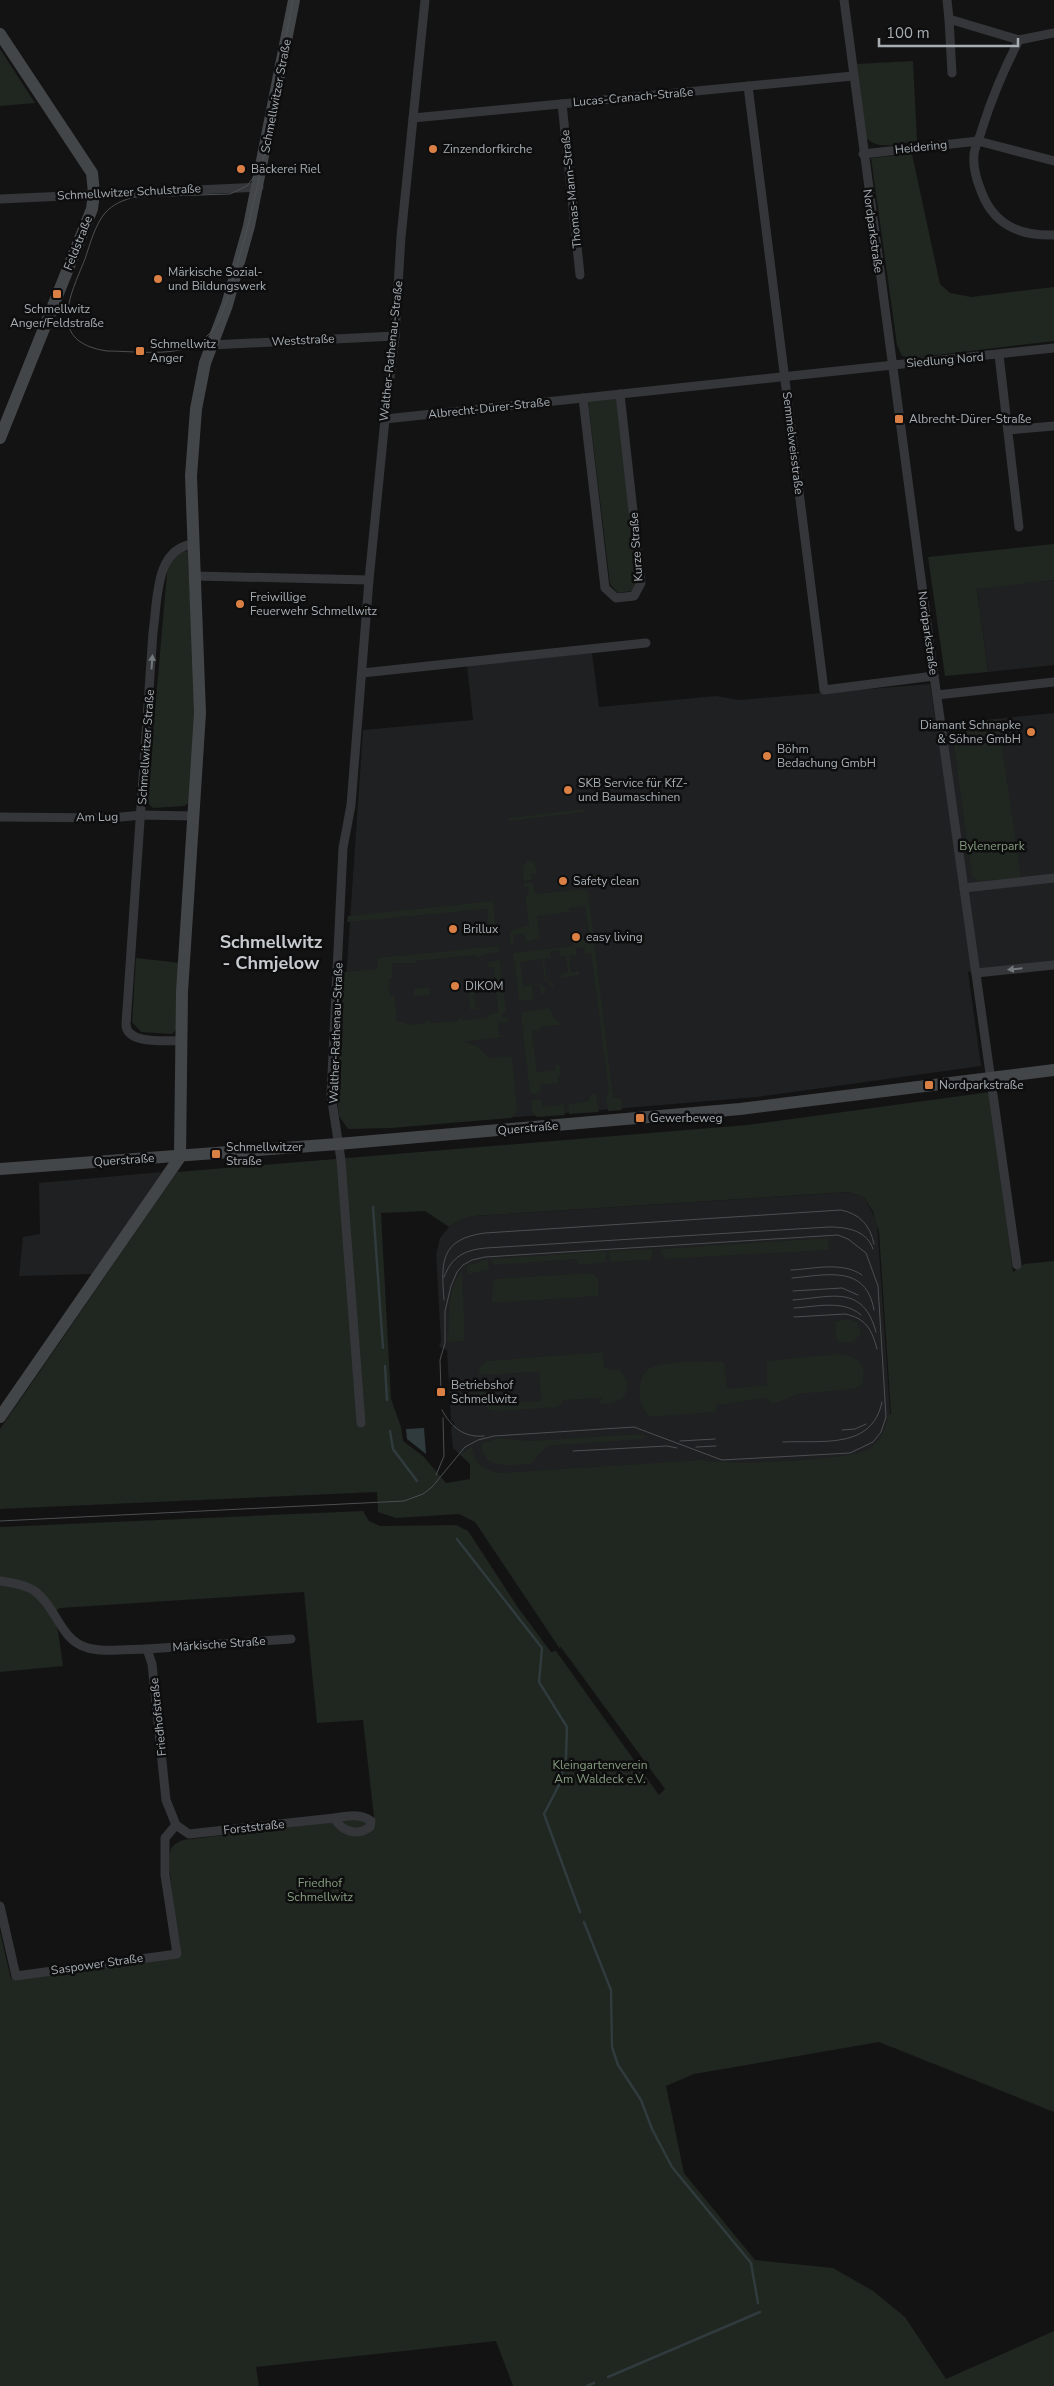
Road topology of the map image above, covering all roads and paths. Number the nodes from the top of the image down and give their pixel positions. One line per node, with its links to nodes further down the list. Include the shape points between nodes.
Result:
1 (294, 0): 17 (street, Schmellwitzer Straße)
2 (426, 0): 13 (street, Walther-Rathenau-Straße)
3 (844, 0): 10 (street, Nordparkstraße)
4 (947, 0): 5 (street)
5 (948, 19): 8 (street); 9 (street)
6 (1054, 33): 8 (street)
7 (0, 34): 18 (street, Feldstraße, via 92,173)
8 (1018, 40): 14 (street, via 994,90)
9 (952, 73)
10 (853, 76): 11 (street, Lucas-Cranach-Straße); 15 (street, Nordparkstraße)
11 (748, 86): 12 (street, Lucas-Cranach-Straße); 27 (street, Semmelweisstraße)
12 (562, 104): 13 (street, Lucas-Cranach-Straße); 21 (street, Thomas-Mann-Straße)
13 (413, 118): 22 (street, Walther-Rathenau-Straße, via 401,237)
14 (978, 141): 15 (street, Heidering); 16 (street, Heidering); 20 (street, via 974,154 975,170 988,208 1011,228 1024,233)
15 (863, 154): 26 (street, Nordparkstraße)
16 (1054, 161)
17 (259, 187): 18 (street, Schmellwitzer Schulstraße); 23 (street, Schmellwitzer Straße, via 227,305)
18 (94, 193): 19 (street, Schmellwitzer Schulstraße); 33 (street, Feldstraße, via 92,209)
19 (0, 199)
20 (1054, 236)
21 (580, 275)
22 (396, 336): 23 (street, Weststraße); 30 (street, Walther-Rathenau-Straße)
23 (211, 345): 35 (street, Schmellwitzer Straße, via 192,441)
24 (1054, 348): 25 (street, Siedlung Nord)
25 (999, 354): 26 (street, Siedlung Nord); 32 (street, Siedlung Nord)
26 (892, 365): 27 (street, Albrecht-Dürer-Straße); 40 (street, Nordparkstraße)
27 (784, 376): 28 (street, Albrecht-Dürer-Straße); 40 (street, Semmelweisstraße, via 824,690)
28 (620, 394): 29 (street, Albrecht-Dürer-Straße); 29 (street, Kurze Straße, via 641,583 634,596 616,598 606,588)
29 (583, 398): 30 (street, Albrecht-Dürer-Straße)
30 (385, 419): 37 (street, Walther-Rathenau-Straße)
31 (1054, 426): 32 (street)
32 (1008, 430): 34 (street, Siedlung Nord)
33 (0, 438)
34 (1019, 527)
35 (194, 544): 36 (street, Schmellwitzer Straße); 43 (street, Schmellwitzer Straße, one-way to 35, via 153,632 162,569 167,558 182,545)
36 (195, 576): 37 (street); 44 (street, Schmellwitzer Straße, via 200,713)
37 (369, 580): 39 (street, Walther-Rathenau-Straße)
38 (646, 643): 39 (street)
39 (362, 672): 53 (street, Walther-Rathenau-Straße, via 351,805 343,858 331,1095)
40 (934, 676): 42 (street, Nordparkstraße)
41 (1054, 682): 42 (street)
42 (937, 696): 47 (street, Nordparkstraße)
43 (142, 815): 44 (street, Am Lug); 45 (street, Am Lug, via 112,818); 50 (street, Schmellwitzer Straße, via 126,1029 130,1035 139,1038)
44 (194, 816): 50 (street, Schmellwitzer Straße)
45 (0, 817)
46 (1054, 878): 47 (street)
47 (964, 888): 49 (street, Nordparkstraße)
48 (1054, 965): 49 (street, one-way to 49)
49 (976, 973): 52 (street, Nordparkstraße)
50 (181, 1041): 54 (street, Schmellwitzer Straße)
51 (1054, 1070): 52 (street, Querstraße)
52 (990, 1077): 53 (street, Querstraße, via 740,1109); 56 (street, Nordparkstraße)
53 (338, 1144): 54 (street, Querstraße); 58 (street, Walther-Rathenau-Straße)
54 (180, 1156): 55 (street, Querstraße); 57 (street)
55 (0, 1169)
56 (1017, 1264)
57 (0, 1417)
58 (361, 1423)
59 (0, 1581): 61 (street, via 21,1584 34,1591 73,1640 84,1647)
60 (292, 1639): 61 (street, Märkische Straße)
61 (147, 1650): 63 (street, Friedhofstraße, via 152,1664 166,1800)
62 (334, 1818): 63 (street, Forststraße, via 189,1834)
63 (176, 1825): 64 (street, Saspower Straße, via 165,1838 165,1875 177,1954 16,1976)
64 (0, 1906)

